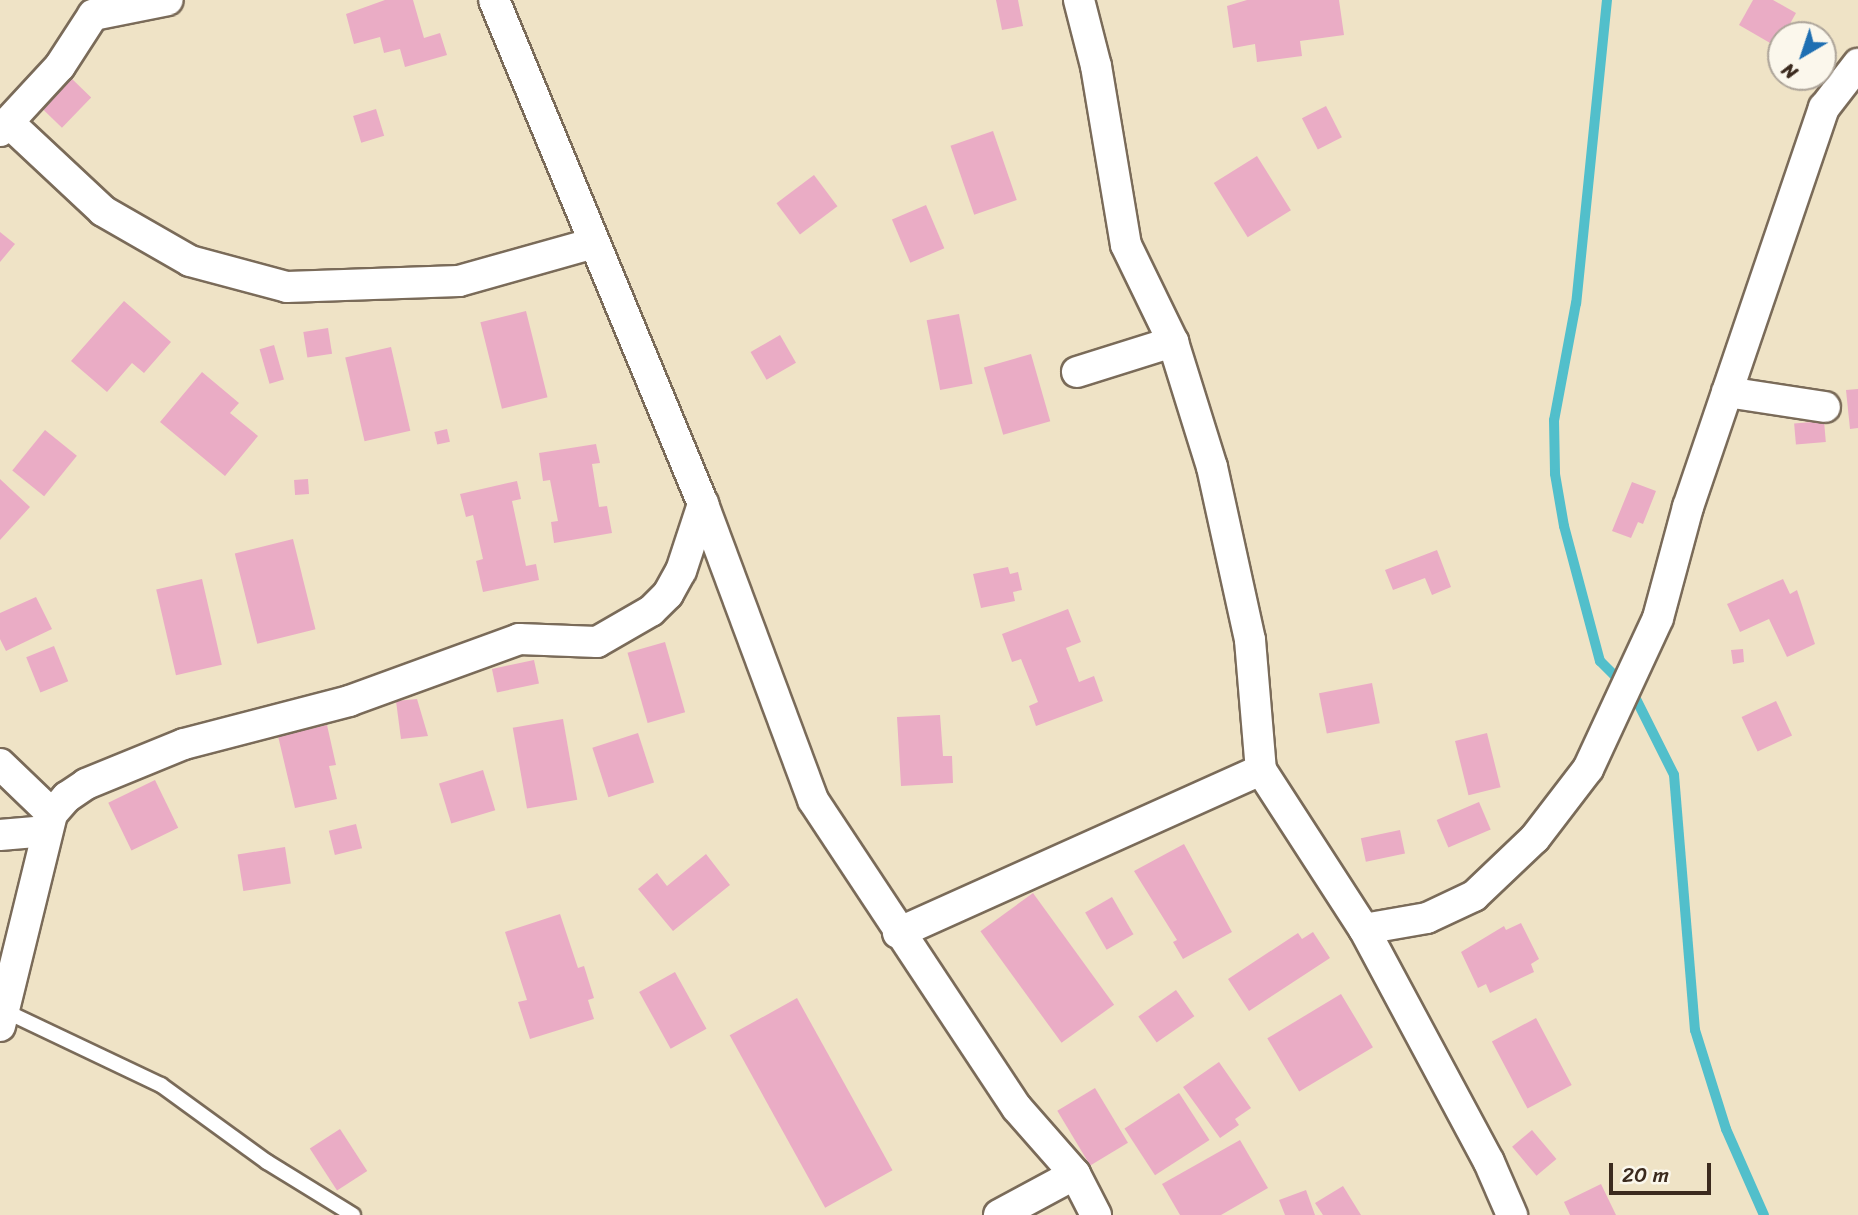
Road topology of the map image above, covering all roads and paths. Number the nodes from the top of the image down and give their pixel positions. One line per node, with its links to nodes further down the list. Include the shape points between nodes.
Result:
1 (168, 0): 4 (street)
2 (494, 0): 7 (street)
3 (1079, 0): 8 (street, via 1096,66 1126,246)
4 (91, 7): 6 (street, via 60,66)
5 (1858, 64): 10 (street, via 1824,108)
6 (4, 127): 7 (street, via 103,211 190,261 287,288 459,281)
7 (594, 243): 12 (street)
8 (1173, 342): 9 (street); 14 (street, via 1212,467 1250,640)
9 (1077, 372)
10 (1727, 392): 11 (street); 17 (street, via 1688,507 1658,618 1588,769 1535,838 1474,897 1427,918)
11 (1825, 407)
12 (703, 504): 15 (street, via 668,594 652,611 597,642 519,639 349,701 184,744 86,783); 18 (street, via 813,800)
13 (0, 764): 15 (street)
14 (1261, 770): 17 (street); 18 (street)
15 (50, 823): 16 (street); 19 (street)
16 (0, 835)
17 (1364, 929): 24 (street, via 1489,1162)
18 (898, 933): 20 (street, via 1017,1108)
19 (1, 1017): 21 (lane, via 161,1084 267,1162)
20 (1075, 1174): 22 (street); 23 (street)
21 (353, 1215)
22 (999, 1215)
23 (1096, 1215)
24 (1512, 1215)

